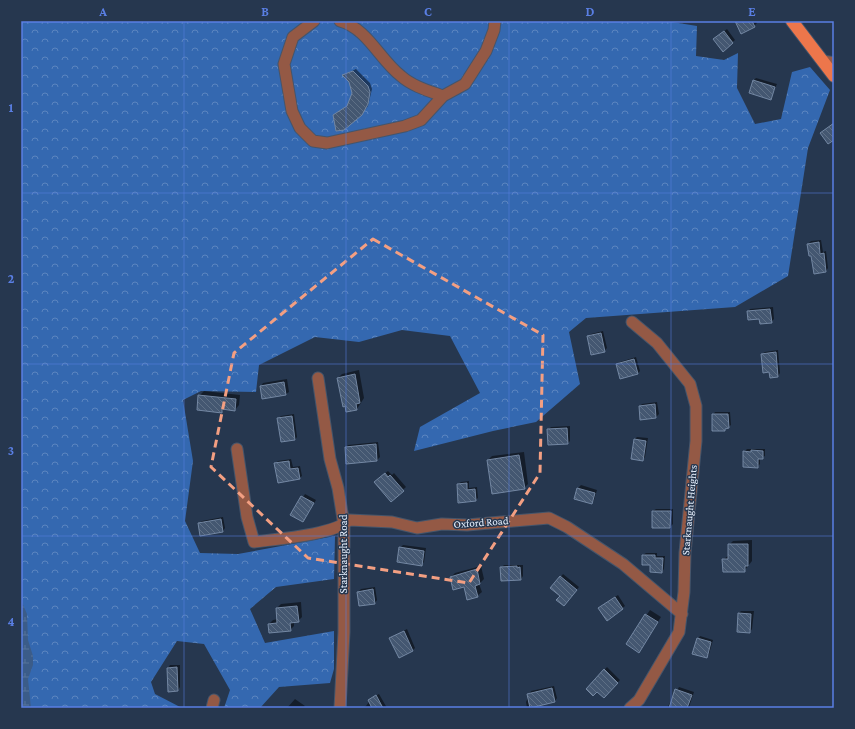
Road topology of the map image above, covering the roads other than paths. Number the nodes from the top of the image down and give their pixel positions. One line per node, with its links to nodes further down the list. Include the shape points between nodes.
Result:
1 (314, 21): 7 (street, via 293,37 284,64 292,111 300,128 313,141 327,143 405,126 421,120)
2 (340, 21): 7 (street, via 363,34 401,77 420,88)
3 (494, 21): 7 (street, via 494,30 479,64 465,84)
4 (792, 21): 5 (main road)
5 (829, 62): 6 (main road)
6 (834, 76)
7 (443, 96)
8 (632, 322): 12 (street, Starknaught Heights, via 657,343 690,384 696,406 696,441)
9 (318, 378): 11 (street, Starknaught Road, via 330,460)
10 (237, 449): 11 (street, Oxford Road, via 247,517 254,542 331,530)
11 (344, 525): 12 (street, Oxford Road, via 349,520 385,522 417,528 442,524 467,525 549,518 623,564); 13 (street, Starknaught Road, via 344,632)
12 (682, 614): 14 (street, Starknaught Heights, via 679,632 639,700)
13 (340, 708)
14 (630, 708)

